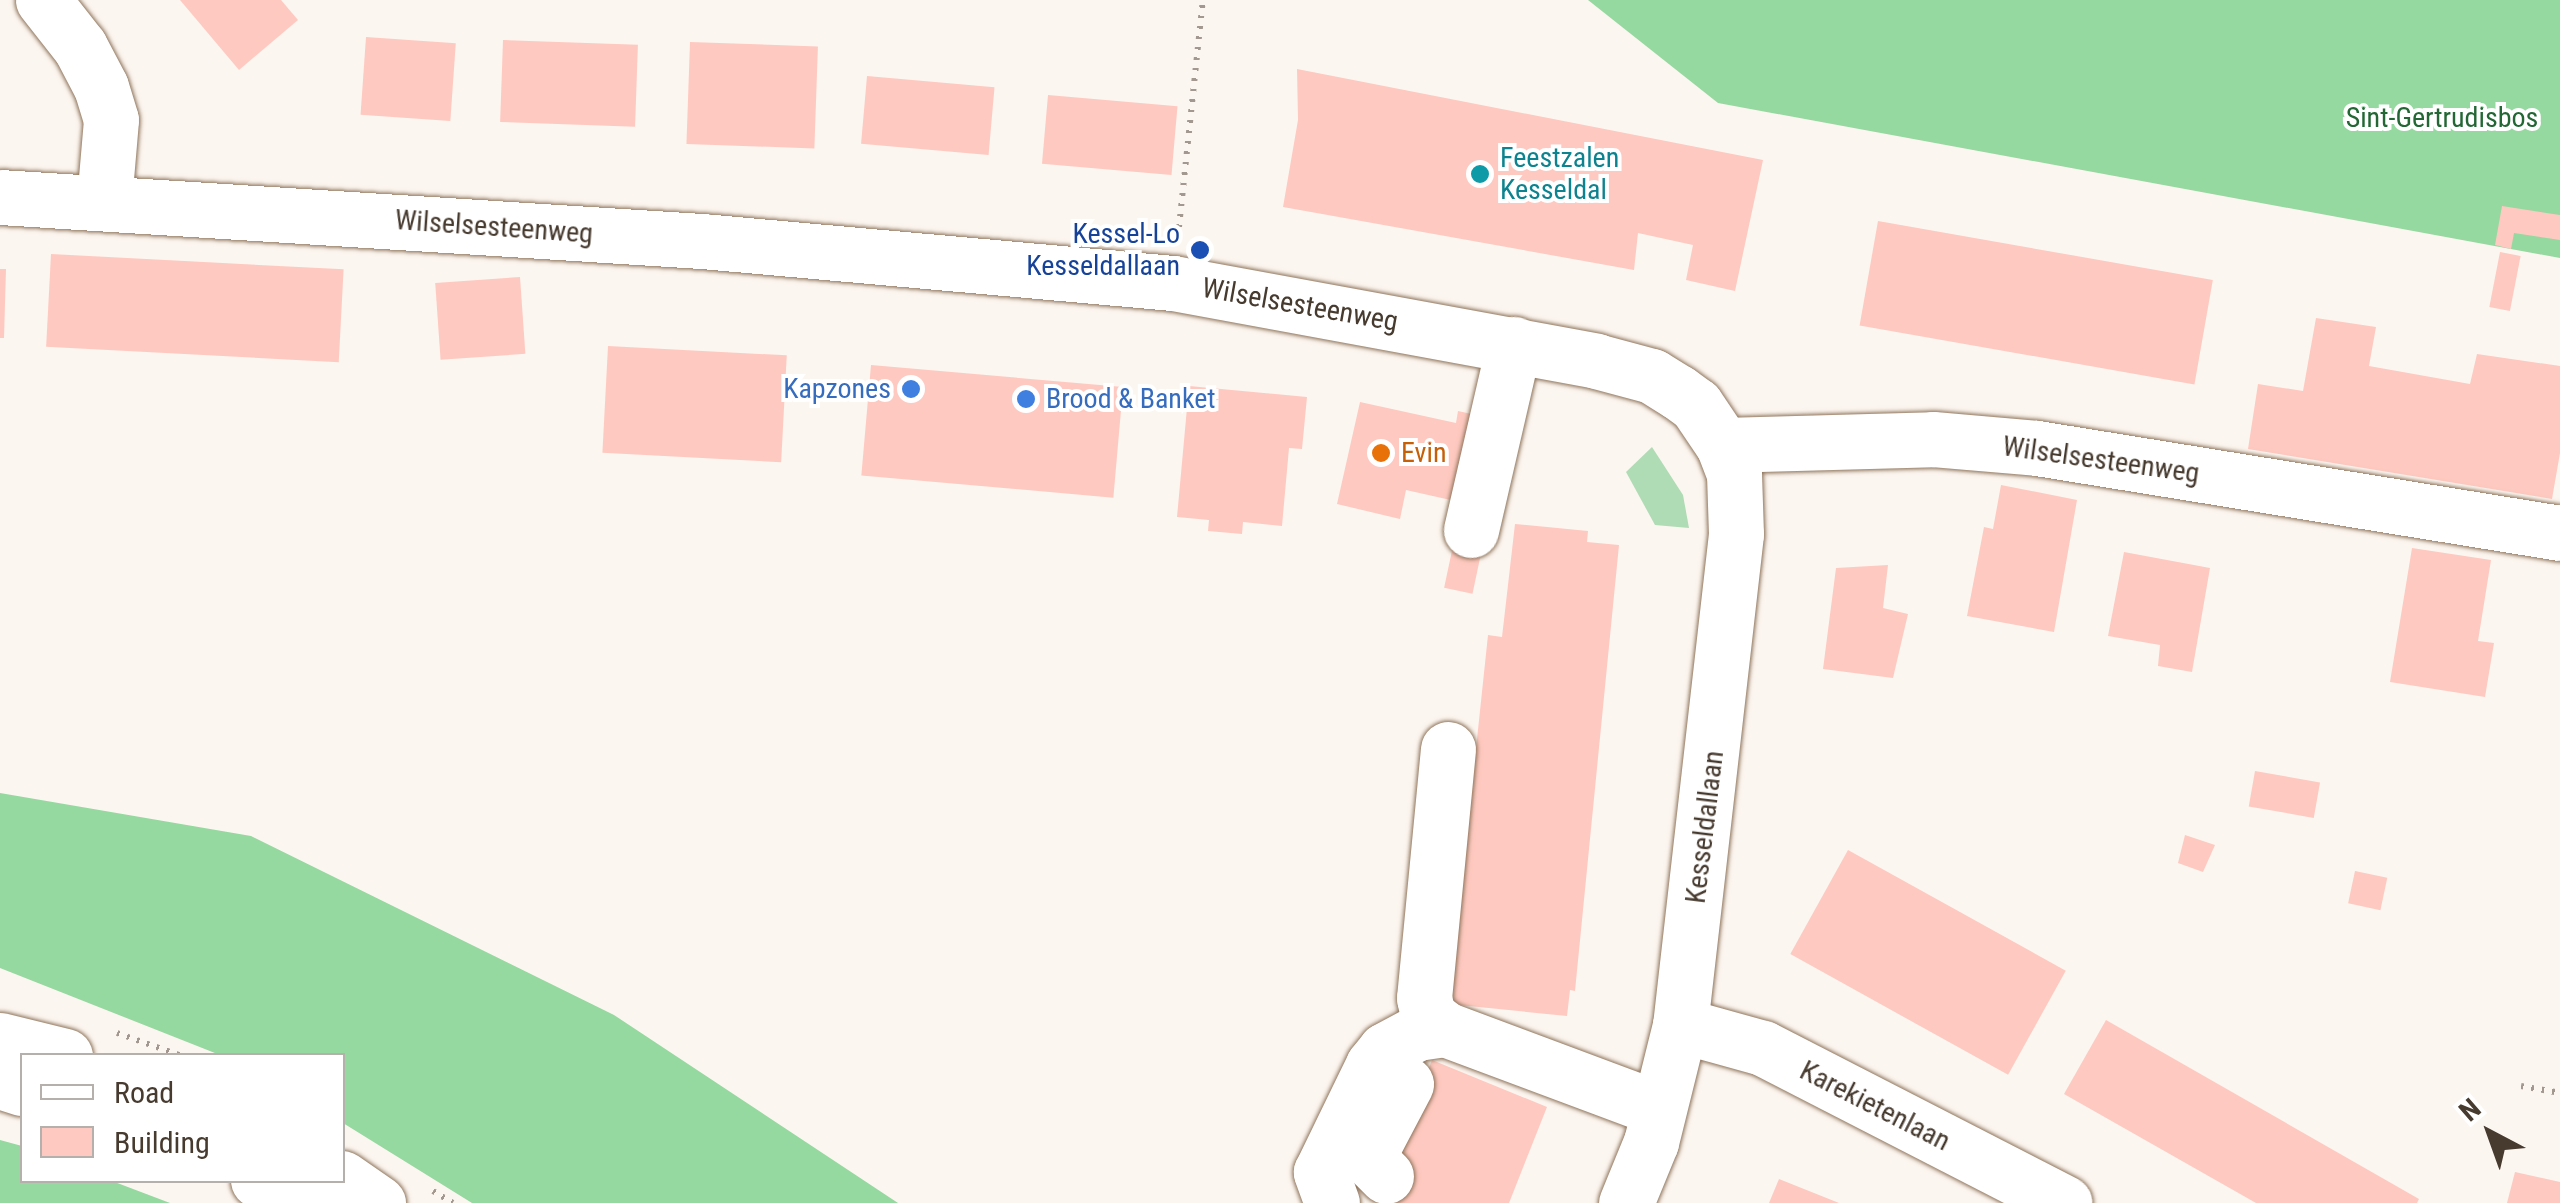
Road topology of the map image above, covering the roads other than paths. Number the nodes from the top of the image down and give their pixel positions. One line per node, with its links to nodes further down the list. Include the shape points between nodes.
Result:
1 (42, 0): 3 (street, via 80,48 112,120)
2 (0, 197): 3 (street, Wilselsesteenweg)
3 (104, 202): 4 (street, Wilselsesteenweg, via 702,241 1173,282)
4 (1514, 344): 5 (street, Wilselsesteenweg, via 1652,376 1696,405); 6 (street)
5 (1723, 445): 7 (street, Wilselsesteenweg, via 1932,439 2036,448); 9 (street, Kesseldallaan, via 1734,474 1736,534)
6 (1470, 530)
7 (2560, 532)
8 (1448, 749): 10 (street, via 1424,998 1428,1016)
9 (1680, 1024): 13 (street, Kesseldallaan); 21 (street, Karekietenlaan, via 1763,1048)
10 (1445, 1029): 13 (street); 14 (street, via 1418,1063 1374,1145 1372,1162); 19 (street, via 1417,1033 1372,1065 1321,1172)
11 (0, 1040): 12 (street)
12 (53, 1053)
13 (1659, 1110): 20 (street, Kesseldallaan)
14 (1386, 1176)
15 (345, 1180): 18 (street)
16 (264, 1183): 17 (street)
17 (305, 1203)
18 (378, 1203)
19 (1332, 1203)
20 (1626, 1203)
21 (2064, 1203)

